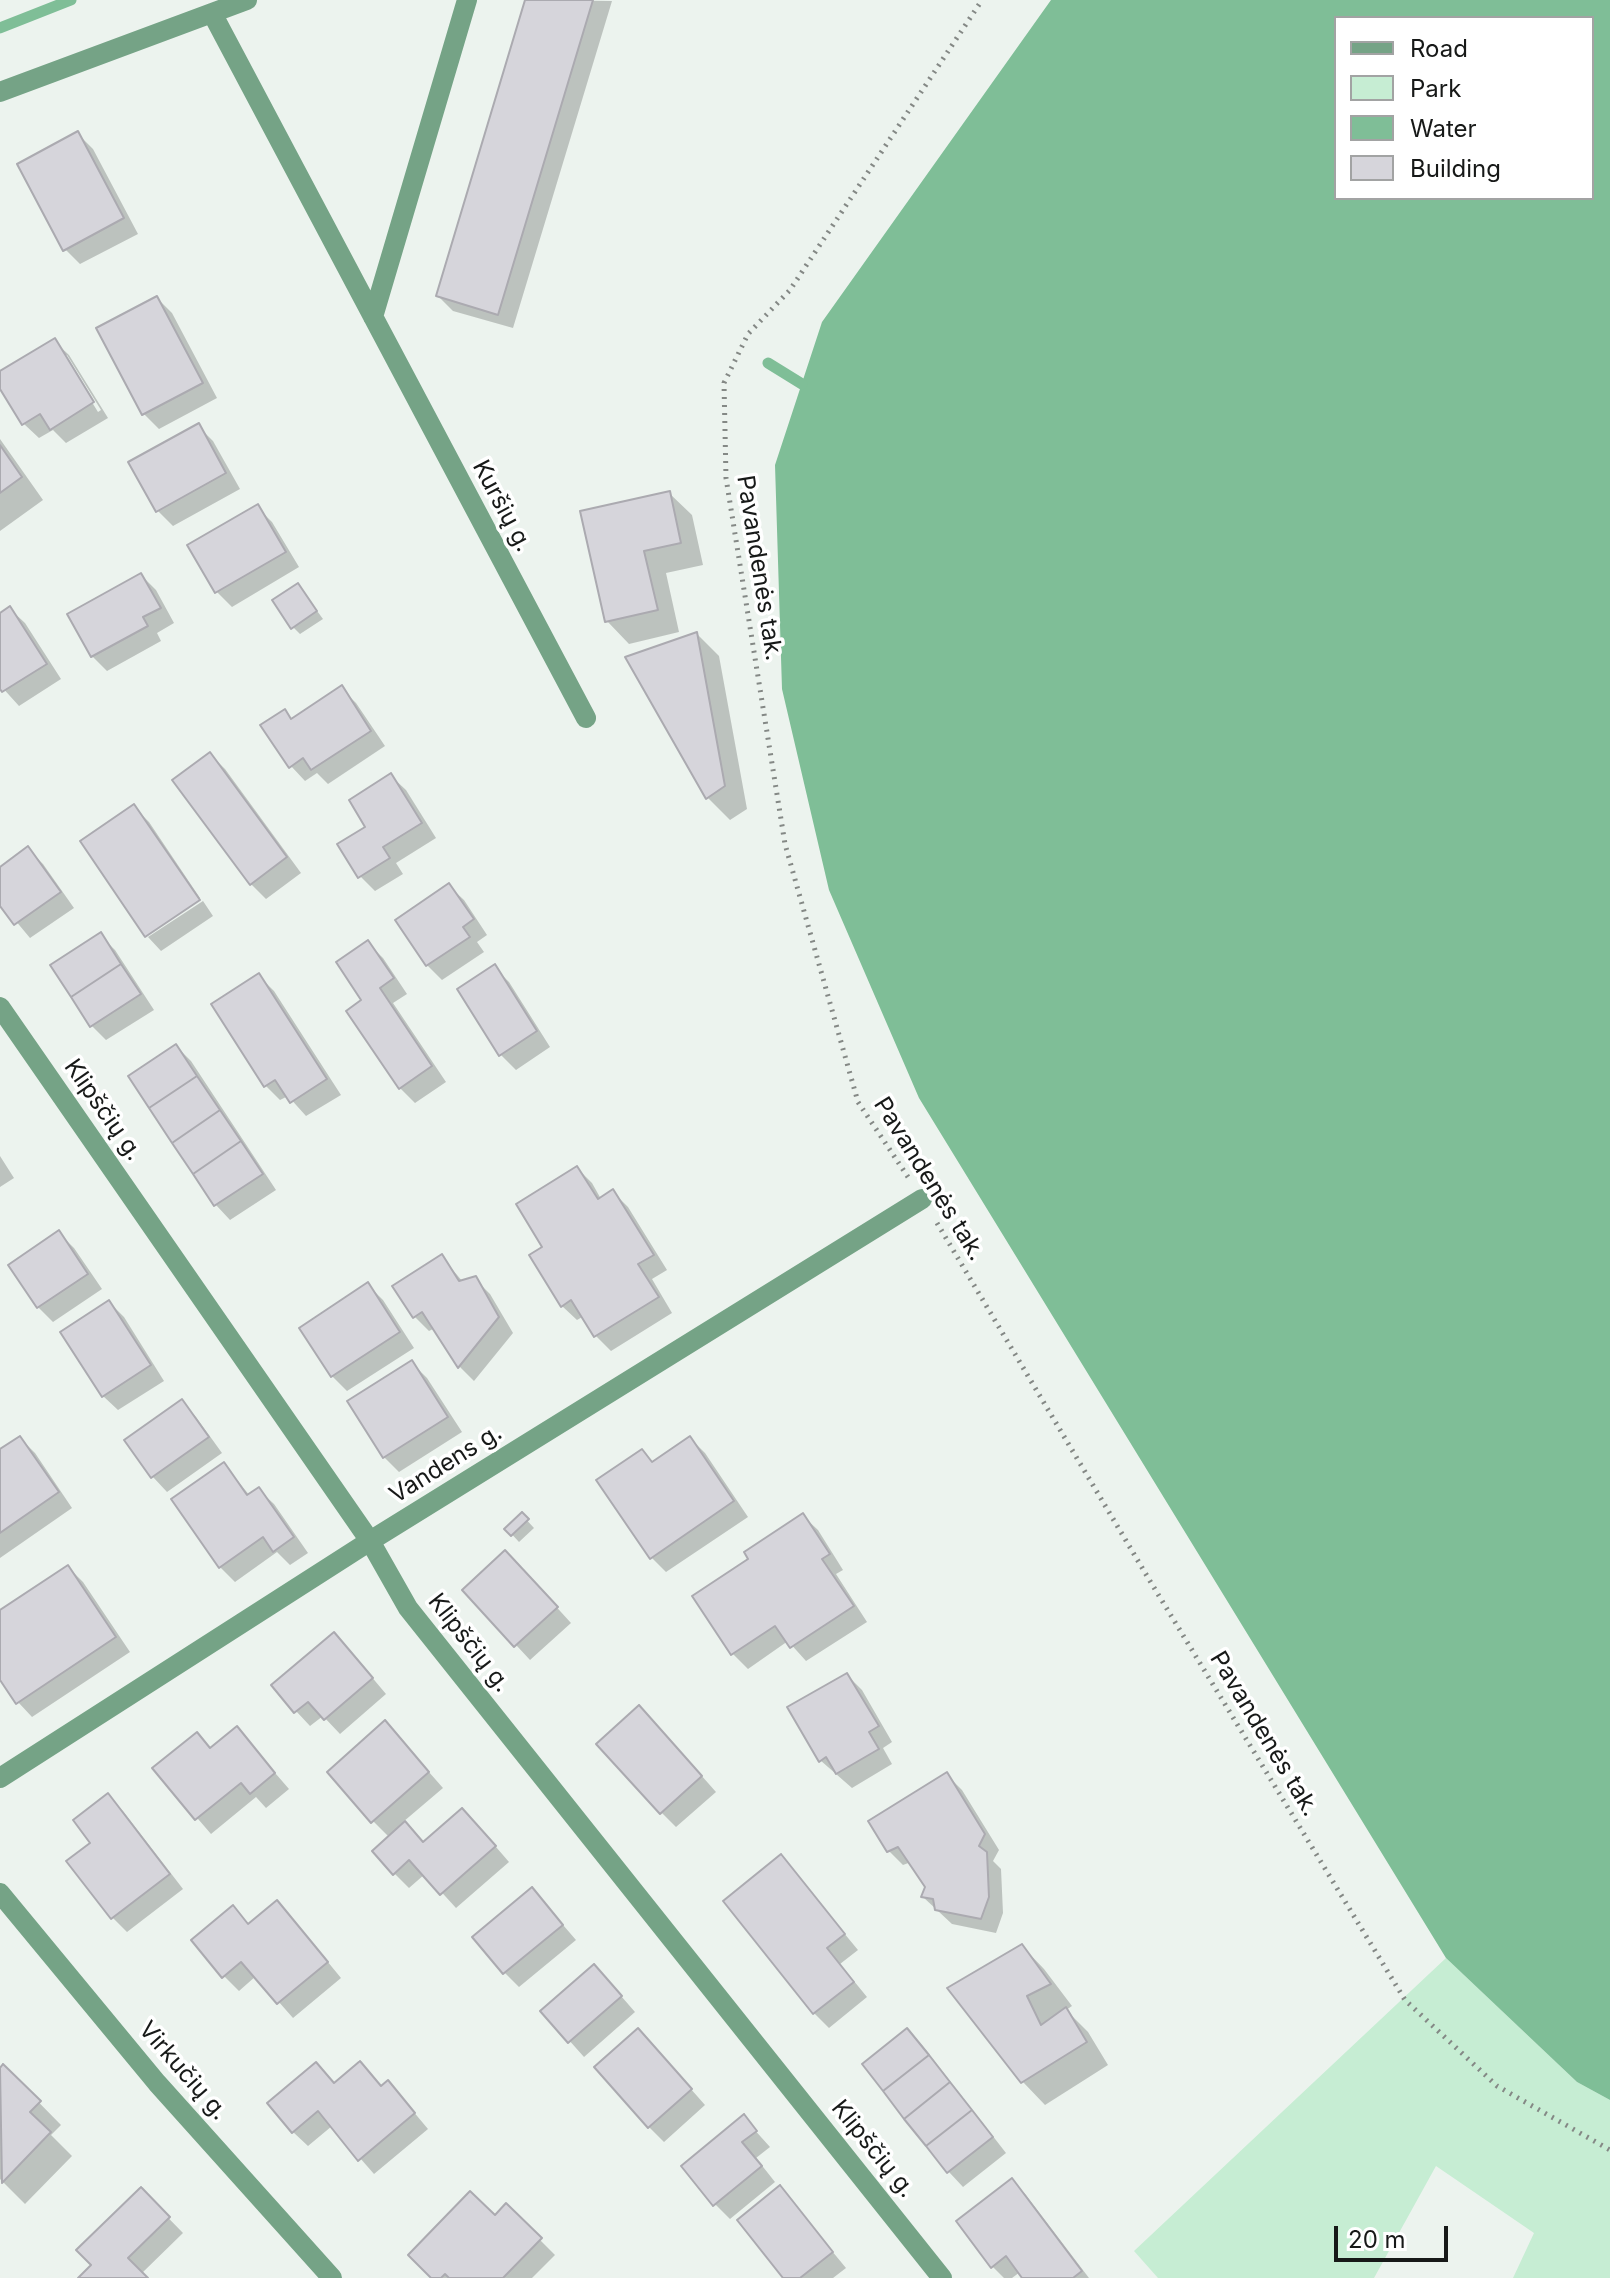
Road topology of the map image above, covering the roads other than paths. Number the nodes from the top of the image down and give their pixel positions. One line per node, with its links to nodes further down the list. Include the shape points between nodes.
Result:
1 (247, 0): 3 (street)
2 (467, 0): 5 (street)
3 (212, 13): 4 (street); 5 (street, Kuršių g.)
4 (0, 92)
5 (373, 317): 6 (street, Kuršių g.)
6 (586, 718)
7 (0, 1007): 9 (street, Klipščių g.)
8 (922, 1199): 9 (street, Vandens g.)
9 (370, 1541): 10 (street, Vandens g.); 13 (street, Klipščių g., via 408,1608)
10 (0, 1778)
11 (0, 1893): 12 (street, Virkučių g., via 157,2083)
12 (332, 2278)
13 (942, 2278)

